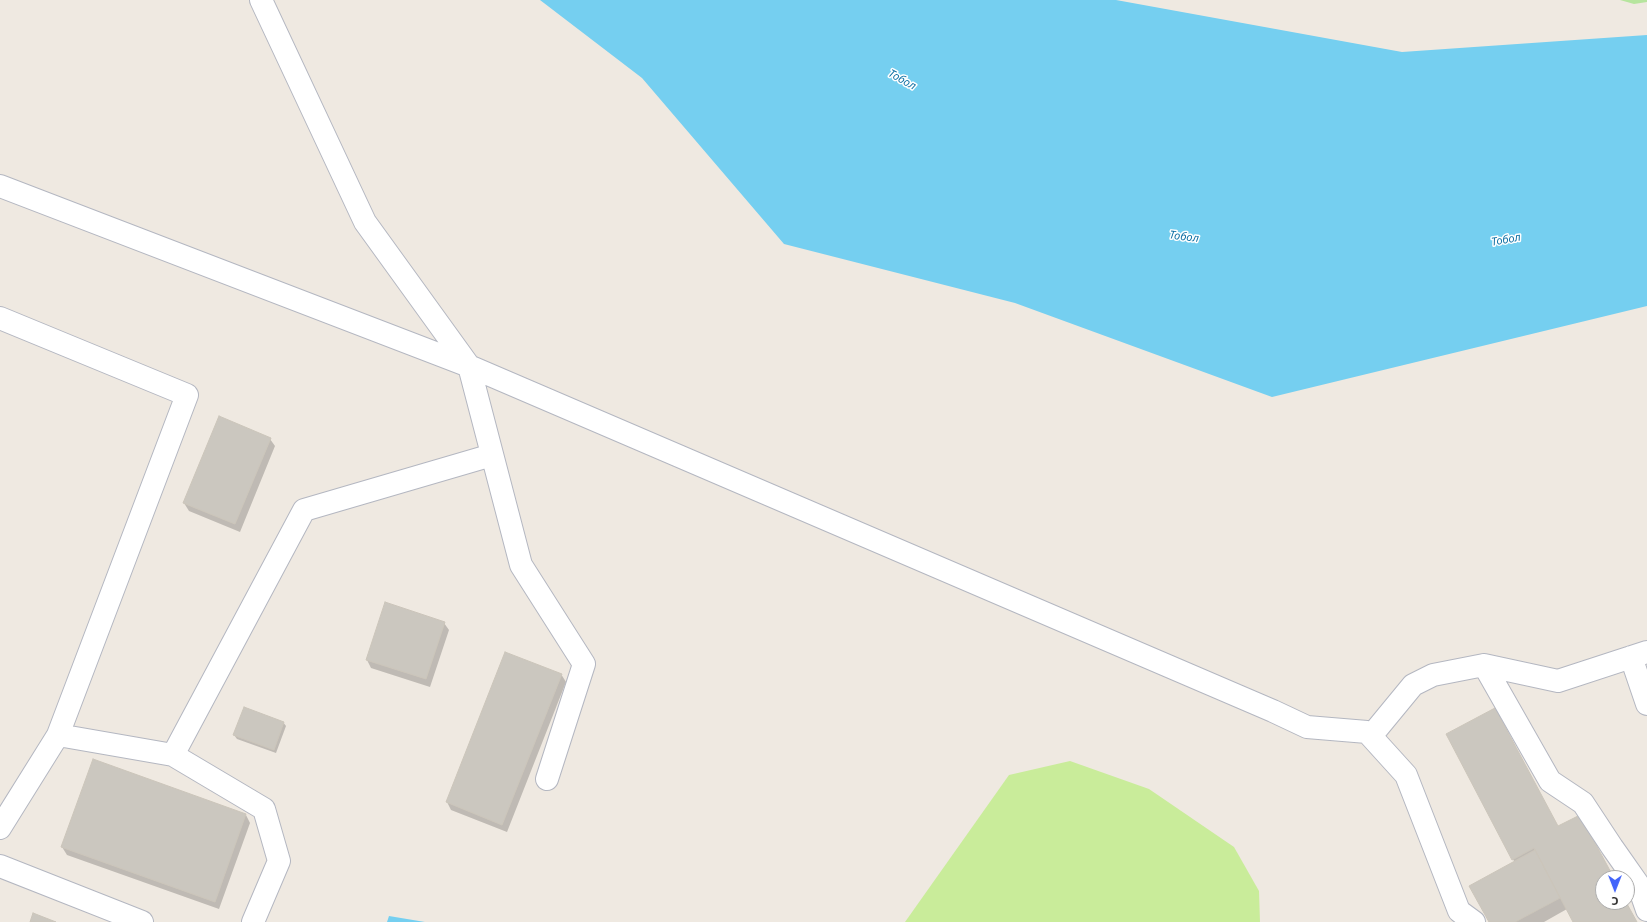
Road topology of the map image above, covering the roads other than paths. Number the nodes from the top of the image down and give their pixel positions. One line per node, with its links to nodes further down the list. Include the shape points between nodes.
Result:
1 (261, 0): 4 (lane, via 365,222)
2 (0, 186): 4 (lane)
3 (0, 318): 9 (lane, via 187,395)
4 (469, 366): 5 (lane); 10 (lane, via 1274,710 1307,727 1367,732)
5 (492, 455): 11 (lane, via 304,510); 12 (lane, via 521,565 584,664)
6 (1639, 655): 7 (lane, via 1558,680); 8 (lane)
7 (1484, 666): 10 (lane, via 1433,675 1413,685); 15 (lane, via 1550,781 1583,803 1638,884)
8 (1647, 704)
9 (58, 734): 11 (lane); 13 (lane)
10 (1371, 736): 18 (lane, via 1406,775 1459,911)
11 (173, 755): 17 (lane, via 264,809 279,861)
12 (547, 779)
13 (0, 828)
14 (0, 866): 16 (lane)
15 (1647, 910)
16 (142, 922)
17 (253, 922)
18 (1474, 922)

